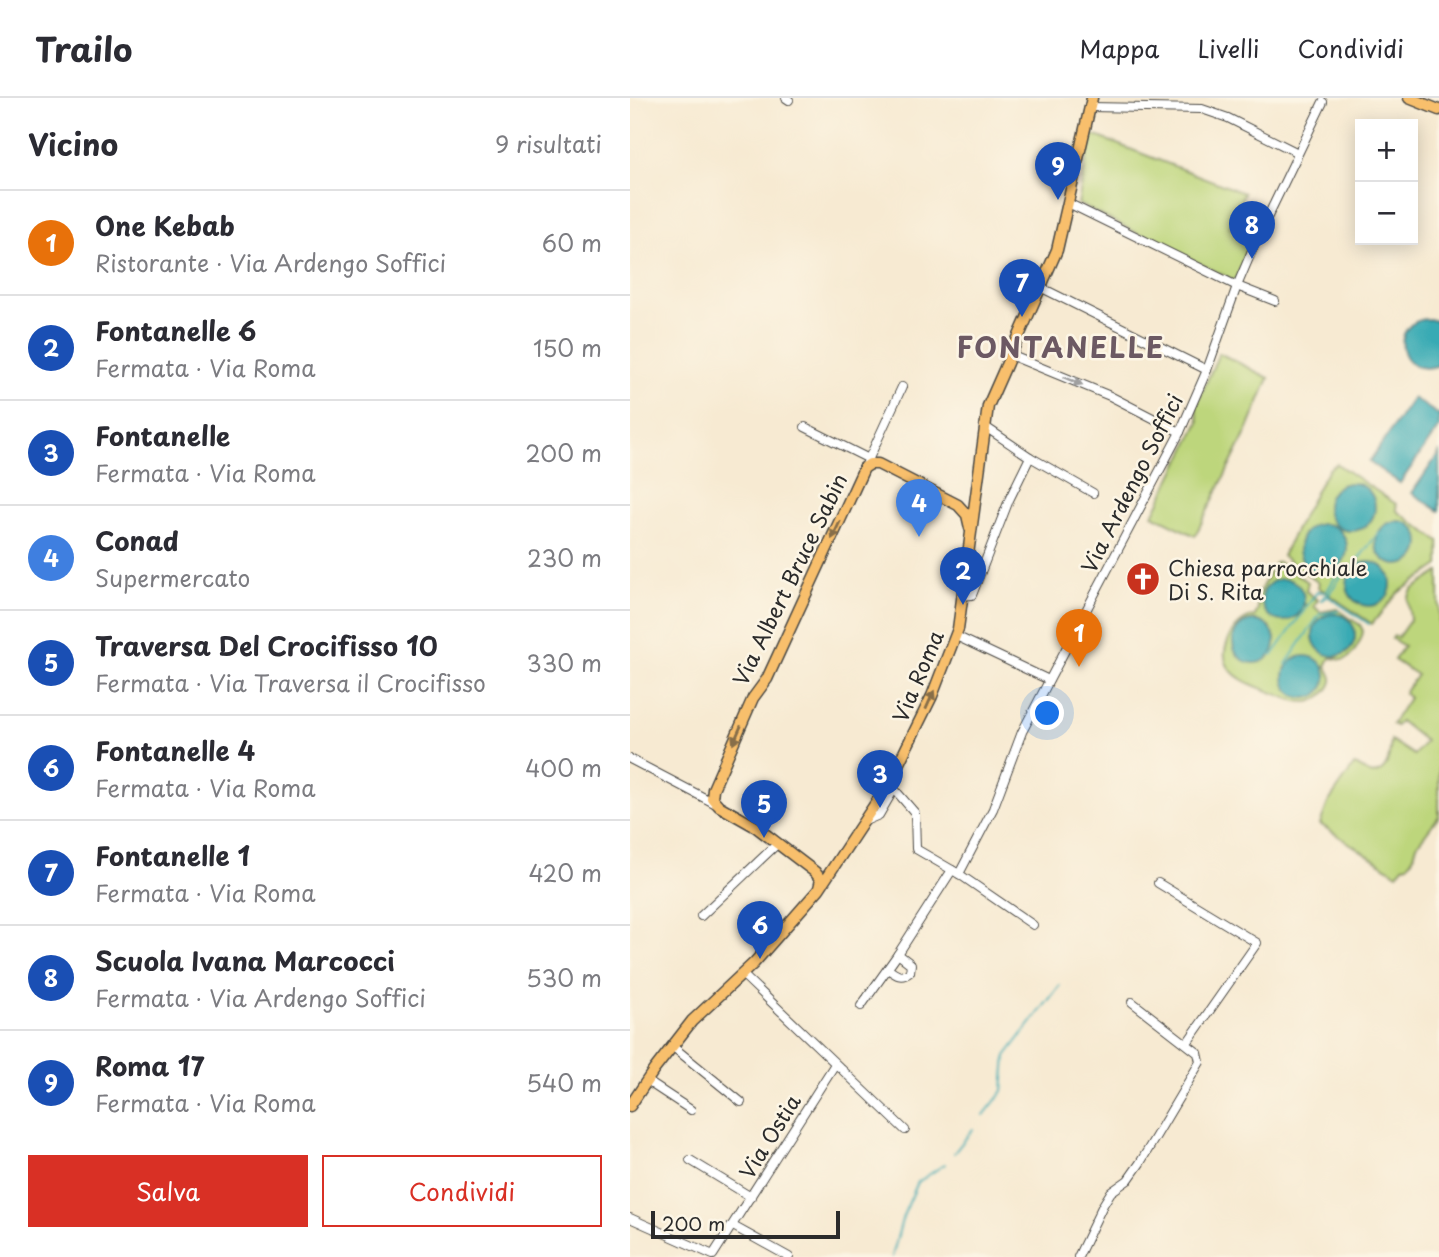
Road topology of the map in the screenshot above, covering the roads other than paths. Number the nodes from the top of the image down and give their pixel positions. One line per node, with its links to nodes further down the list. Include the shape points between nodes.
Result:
1 (1409, 98): 5 (main road)
2 (1423, 98): 5 (street)
3 (1091, 102): 6 (street, via 1202,109); 7 (main road, Via Roma)
4 (1323, 102): 6 (street, Via Ardengo Soffici)
5 (1437, 109)
6 (1298, 153): 8 (street, Via Ardengo Soffici)
7 (1068, 203): 8 (street); 9 (main road, Via Roma)
8 (1237, 286): 10 (street); 12 (street, Via Ardengo Soffici)
9 (1042, 288): 11 (main road, Via Roma); 12 (street)
10 (1275, 301)
11 (1010, 355): 14 (main road, Via Roma, via 990,398); 16 (street, one-way to 16, via 1110,396)
12 (1207, 370): 16 (street, Via Ardengo Soffici)
13 (902, 387): 18 (street)
14 (984, 426): 17 (street); 19 (main road, Via Roma)
15 (805, 427): 18 (street)
16 (1180, 432): 25 (street, Via Ardengo Soffici)
17 (1030, 457): 20 (street); 23 (street, via 972,595)
18 (870, 464): 21 (main road); 28 (main road, Via Albert Bruce Sabin, one-way to 28)
19 (976, 490): 21 (main road, via 968,503); 22 (main road, Via Roma)
20 (1093, 493)
21 (958, 505): 22 (main road, via 969,520)
22 (970, 534): 23 (main road, Via Roma)
23 (961, 596): 24 (main road, Via Roma)
24 (956, 636): 25 (street); 27 (main road, Via Roma, one-way to 24)
25 (1049, 680): 34 (street, Via Ardengo Soffici, via 1021,732 993,809)
26 (630, 759): 29 (street)
27 (892, 786): 32 (main road, Via Roma); 34 (street, via 915,813 916,849)
28 (713, 789): 29 (street); 30 (main road, via 712,798)
29 (695, 793): 30 (street)
30 (719, 806): 31 (main road)
31 (777, 844): 33 (main road); 37 (street)
32 (833, 869): 33 (main road); 36 (main road, Via Roma)
33 (815, 872): 36 (main road, via 821,880)
34 (956, 872): 38 (street); 39 (street, Via Ardengo Soffici)
35 (1158, 883): 44 (street, via 1257,943)
36 (819, 889): 41 (main road, Via Roma)
37 (701, 916)
38 (1033, 925)
39 (898, 954): 40 (street, Via Ardengo Soffici); 40 (street, via 911,964 910,972 898,976)
40 (888, 969): 43 (street, Via Ardengo Soffici)
41 (743, 975): 45 (main road, Via Roma); 46 (street)
42 (1132, 1003): 44 (street)
43 (861, 1006)
44 (1186, 1043): 57 (street, via 1198,1053 1198,1066 1140,1163 1102,1205)
45 (672, 1045): 47 (main road, Via Roma); 48 (street)
46 (835, 1064): 51 (street); 53 (street, Via Ostia)
47 (647, 1081): 49 (main road, Via Roma); 50 (street)
48 (741, 1102)
49 (630, 1106)
50 (691, 1110)
51 (905, 1130)
52 (690, 1160): 53 (street)
53 (751, 1197): 55 (street, Via Ostia)
54 (630, 1217): 55 (street, Via Ostia, via 713,1255)
55 (733, 1226): 56 (street)
56 (789, 1257)
57 (1078, 1257)

